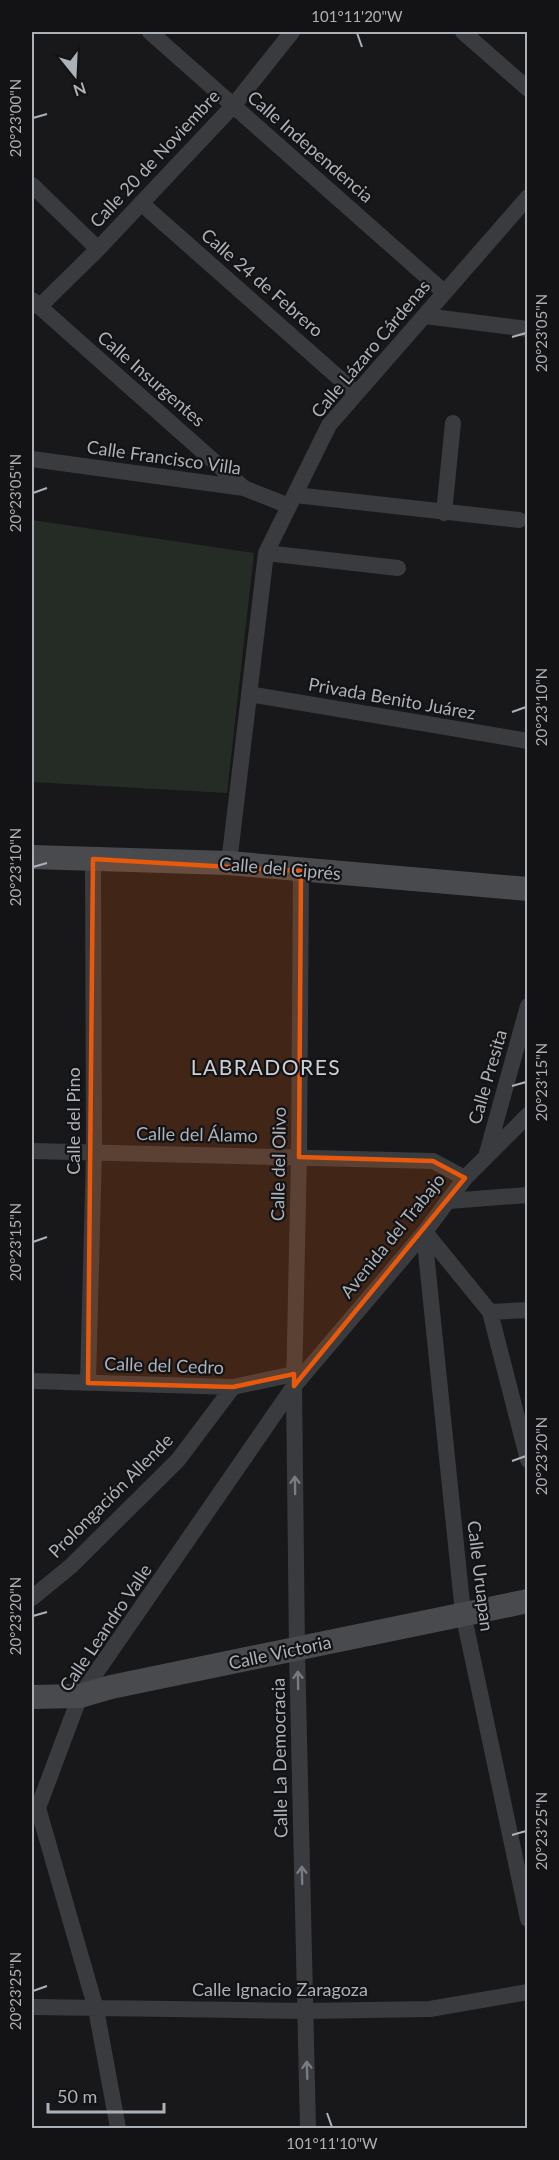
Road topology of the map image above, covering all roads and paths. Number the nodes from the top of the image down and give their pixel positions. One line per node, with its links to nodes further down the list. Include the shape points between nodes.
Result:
1 (150, 32): 5 (street, Calle Independencia)
2 (292, 32): 5 (street, Calle 20 de Noviembre)
3 (463, 32): 4 (street)
4 (528, 89)
5 (233, 105): 8 (street, Calle 20 de Noviembre); 11 (street, Calle Independencia)
6 (32, 185): 10 (street)
7 (528, 197): 9 (street, Calle Lázaro Cárdenas)
8 (141, 203): 10 (street, Calle 20 de Noviembre); 15 (street, Calle 24 de Febrero)
9 (521, 214): 11 (street, Calle Lázaro Cárdenas)
10 (98, 249): 12 (street, Calle 20 de Noviembre)
11 (444, 292): 13 (street, Calle Lázaro Cárdenas)
12 (35, 303): 18 (street, Calle Insurgentes)
13 (425, 316): 14 (street); 15 (street, Calle Lázaro Cárdenas)
14 (528, 329)
15 (356, 393): 19 (street, Calle Lázaro Cárdenas, via 329,424)
16 (453, 423): 20 (street)
17 (32, 459): 18 (street, Calle Francisco Villa)
18 (244, 488): 19 (street, Calle Francisco Villa)
19 (292, 500): 20 (street, Calle Francisco Villa); 22 (street, Calle Lázaro Cárdenas)
20 (444, 513): 21 (street, Calle Francisco Villa)
21 (519, 520)
22 (266, 553): 23 (street); 24 (street, Calle Lázaro Cárdenas)
23 (398, 568)
24 (249, 694): 25 (street, Privada Benito Juárez); 28 (street, Calle Lázaro Cárdenas)
25 (528, 741)
26 (32, 858): 27 (street, Calle del Ciprés)
27 (93, 859): 28 (street, Calle del Ciprés); 34 (street, Calle del Pino)
28 (229, 863): 29 (street, Calle del Ciprés)
29 (301, 871): 30 (street, Calle del Ciprés); 35 (street, Calle del Olivo)
30 (528, 889)
31 (528, 1006): 36 (street, Calle Presita)
32 (528, 1115): 36 (street, Avenida del Trabajo)
33 (32, 1151): 34 (street, Calle del Álamo)
34 (94, 1152): 35 (street, Calle del Álamo); 45 (street, Calle del Pino)
35 (299, 1156): 37 (street, Calle del Álamo, via 433,1161); 43 (street, Calle del Olivo)
36 (485, 1158): 37 (street, Avenida del Trabajo)
37 (465, 1178): 39 (street, Avenida del Trabajo)
38 (528, 1195): 39 (street)
39 (448, 1201): 40 (street, Avenida del Trabajo)
40 (425, 1233): 42 (street); 43 (street, Avenida del Trabajo); 50 (street, Calle Uruapan)
41 (528, 1310): 42 (street)
42 (490, 1312): 47 (street)
43 (294, 1380): 46 (street, Calle del Cedro); 51 (street, Calle La Democracia, one-way to 43); 52 (street, Calle Leandro Valle)
44 (32, 1381): 45 (street, Calle del Cedro)
45 (88, 1383): 46 (street, Calle del Cedro)
46 (233, 1387): 48 (street, Prolongación Allende, via 178,1460 71,1566)
47 (528, 1460)
48 (32, 1598)
49 (528, 1601): 50 (street, Calle Victoria)
50 (463, 1613): 51 (street, Calle Victoria); 54 (street, Calle Uruapan)
51 (297, 1650): 52 (street, Calle Victoria); 58 (street, Calle La Democracia, one-way to 51)
52 (80, 1696): 53 (street, Calle Victoria); 57 (street, Calle Leandro Valle, via 38,1808)
53 (32, 1697)
54 (528, 1919)
55 (528, 1992): 58 (street, Calle Ignacio Zaragoza, via 430,2009)
56 (32, 2007): 57 (street, Calle Ignacio Zaragoza)
57 (96, 2009): 58 (street, Calle Ignacio Zaragoza); 59 (street, Calle Leandro Valle)
58 (305, 2011): 60 (street, Calle La Democracia, one-way to 58)
59 (118, 2128)
60 (308, 2128)

